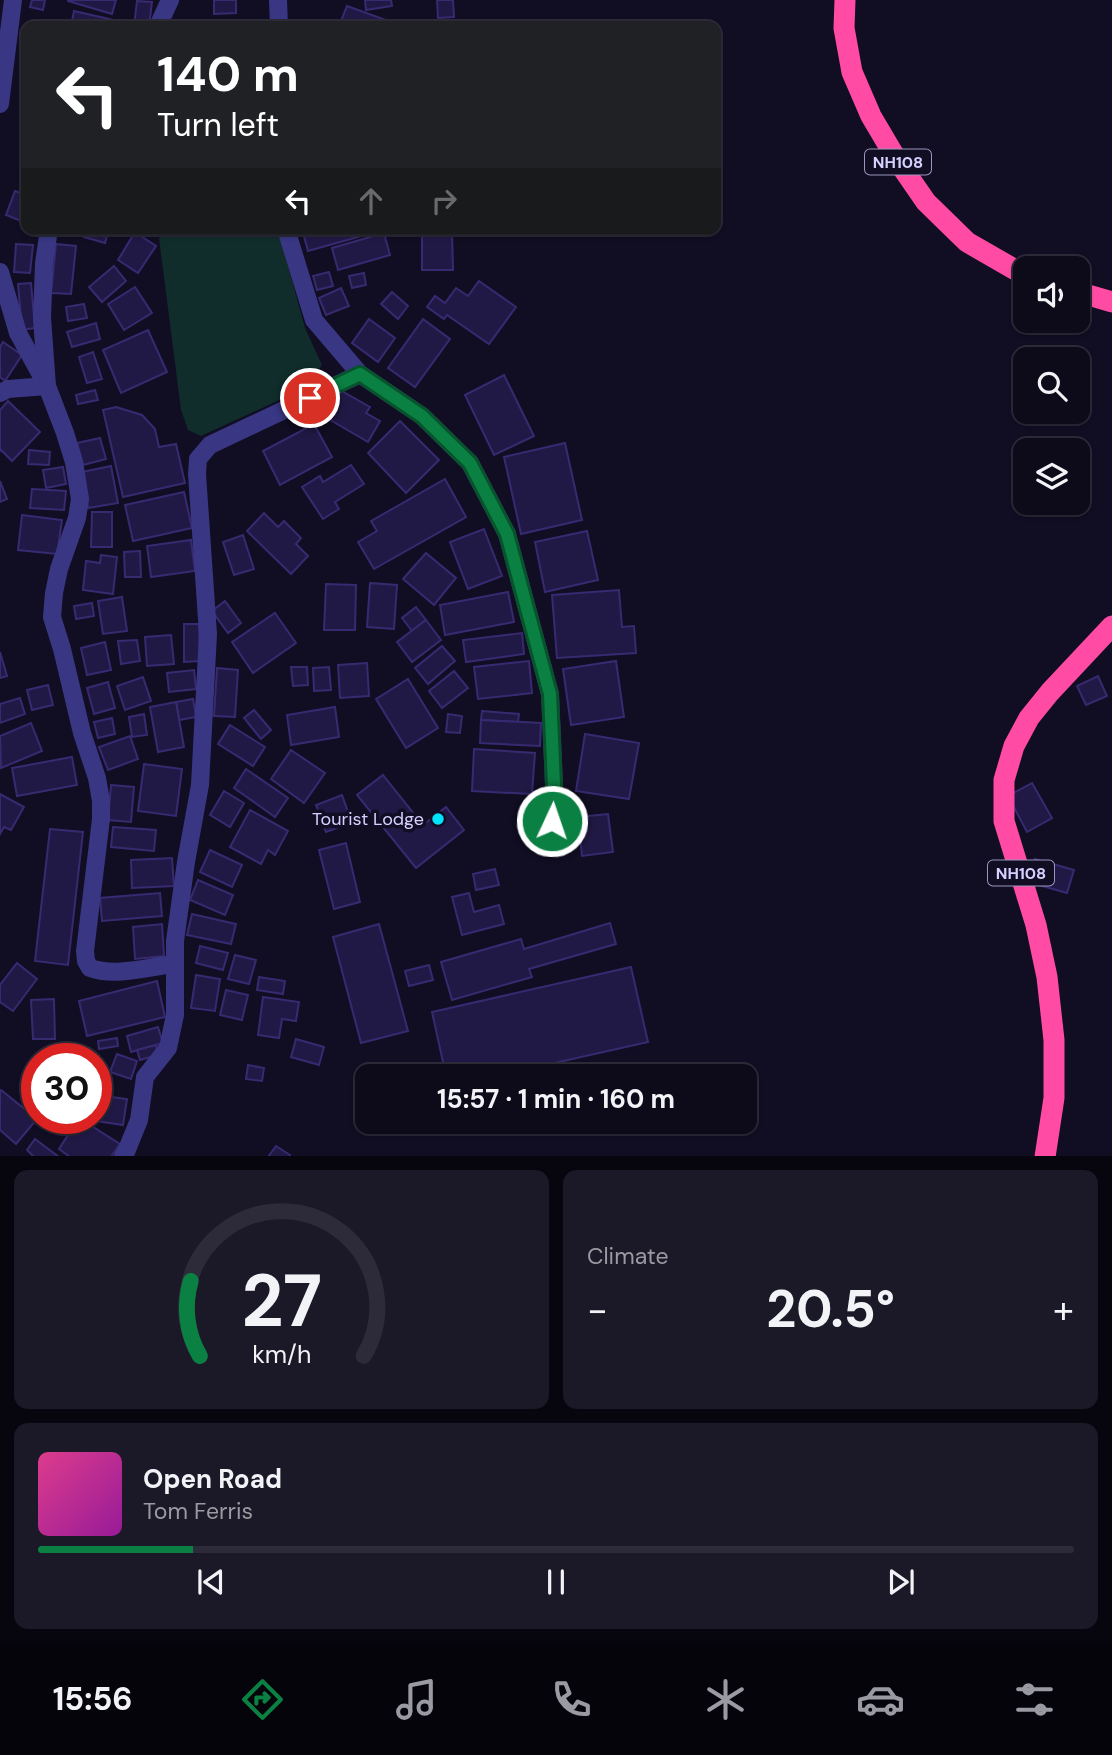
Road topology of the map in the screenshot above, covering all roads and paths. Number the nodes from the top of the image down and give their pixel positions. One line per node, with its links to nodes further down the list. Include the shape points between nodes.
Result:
1 (13, 0): 7 (street)
2 (170, 0): 5 (street)
3 (278, 0): 6 (street)
4 (845, 0): 10 (highway, NH108, via 844,28 852,72 897,160 926,202 967,242)
5 (160, 21)
6 (279, 21)
7 (0, 104)
8 (48, 235): 15 (street, via 43,318)
9 (288, 235): 14 (street, via 314,320)
10 (1013, 269)
11 (0, 272): 15 (street, via 18,332)
12 (1090, 296): 13 (highway)
13 (1112, 302)
14 (360, 374): 18 (street, via 422,416 470,463 507,534 550,694); 19 (street, via 210,445 198,459 208,634 200,785)
15 (47, 386): 16 (street); 19 (street, via 74,462 80,499 59,569 52,617 101,801 86,961 90,968 120,971)
16 (0, 393)
17 (1112, 626): 21 (highway, NH108, via 1029,718 1004,780 1004,821 1036,925 1054,1040 1054,1098)
18 (552, 821)
19 (174, 964): 20 (street, via 175,1015 168,1048 145,1077 139,1120)
20 (124, 1156)
21 (1045, 1156)

